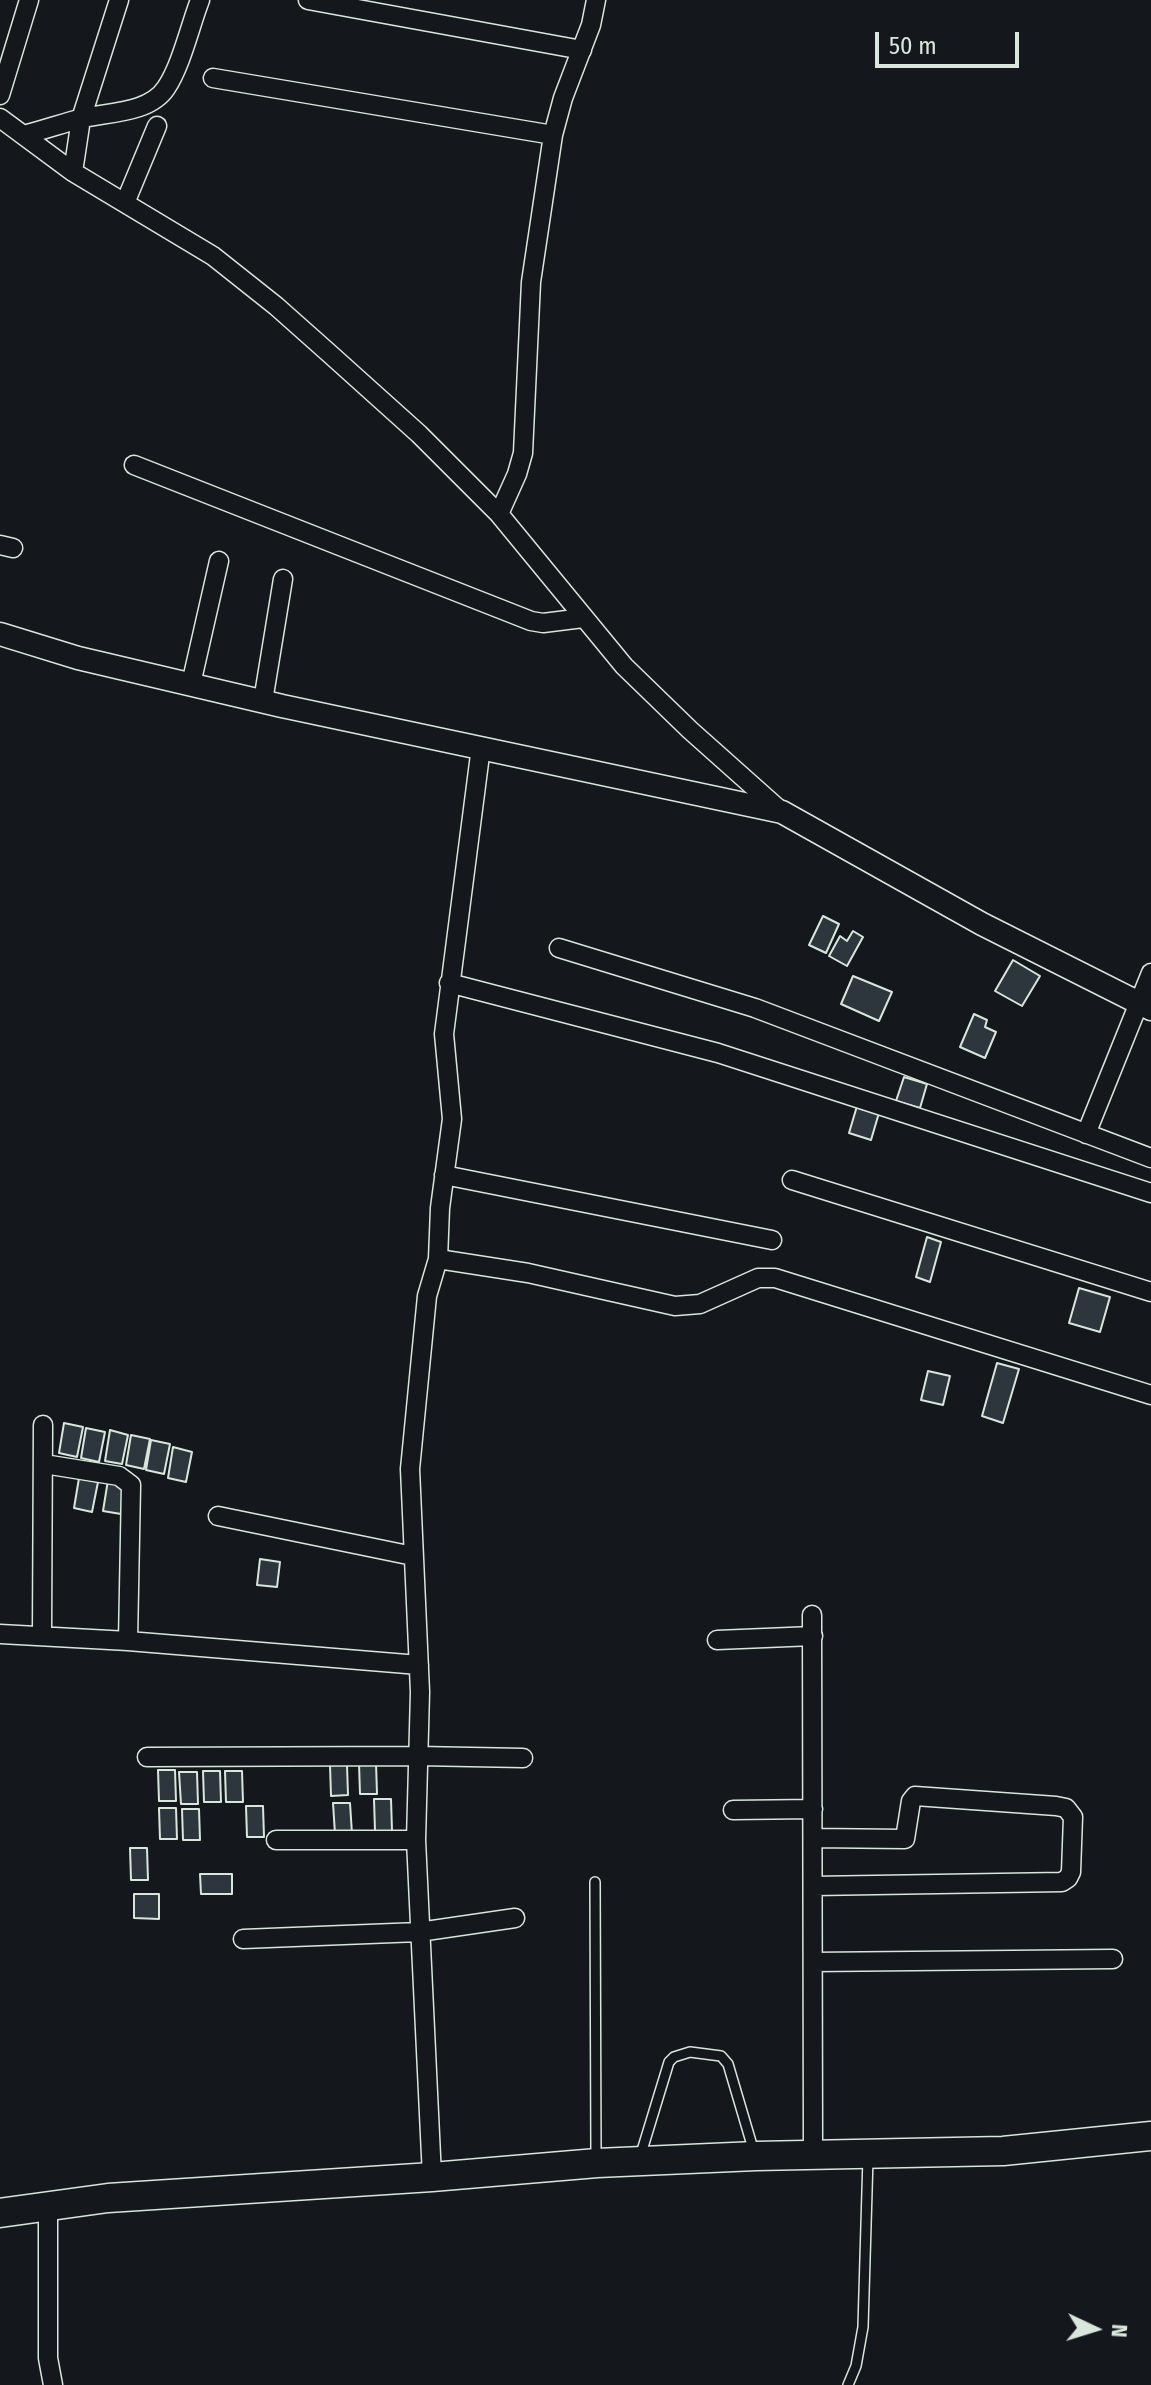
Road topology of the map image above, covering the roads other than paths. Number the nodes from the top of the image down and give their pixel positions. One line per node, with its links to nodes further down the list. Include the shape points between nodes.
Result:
1 (29, 0): 8 (street)
2 (119, 0): 10 (street)
3 (200, 0): 10 (street, via 165,90 138,107)
4 (308, 0): 6 (street)
5 (596, 0): 6 (street)
6 (582, 50): 13 (street)
7 (213, 78): 13 (street)
8 (0, 95)
9 (0, 118): 12 (street)
10 (81, 119): 12 (street); 14 (street)
11 (157, 126): 15 (street)
12 (24, 135): 14 (street)
13 (553, 135): 17 (street, via 531,282 523,453)
14 (73, 172): 15 (street)
15 (125, 203): 17 (street, via 213,256 276,306)
16 (134, 465): 20 (street, via 531,621)
17 (499, 514): 20 (street)
18 (219, 561): 22 (street)
19 (283, 579): 23 (street)
20 (583, 618): 25 (street, via 633,675)
21 (0, 634): 22 (street)
22 (191, 684): 23 (street)
23 (263, 701): 24 (street)
24 (481, 747): 25 (street); 28 (street)
25 (782, 812): 29 (street, via 982,924)
26 (559, 948): 30 (street, via 755,1008)
27 (1151, 973): 29 (street)
28 (449, 983): 32 (street, via 444,1049 452,1119); 34 (street, via 718,1053)
29 (1145, 1006): 30 (street)
30 (1086, 1134): 31 (street)
31 (1151, 1158)
32 (444, 1175): 35 (street); 36 (street)
33 (792, 1180): 37 (street)
34 (1151, 1193)
35 (772, 1240)
36 (438, 1259): 38 (street, via 689,1307 758,1278 775,1278); 42 (street, via 427,1296 410,1469)
37 (1151, 1292)
38 (1151, 1395)
39 (43, 1425): 40 (street)
40 (44, 1464): 45 (street); 48 (street, via 119,1476 131,1485)
41 (218, 1516): 42 (street)
42 (413, 1556): 49 (street)
43 (812, 1615): 46 (street)
44 (0, 1634): 45 (street)
45 (42, 1635): 48 (street)
46 (813, 1636): 47 (street); 53 (street)
47 (717, 1640)
48 (128, 1641): 49 (street)
49 (419, 1665): 50 (street)
50 (418, 1756): 51 (street); 52 (street); 57 (street)
51 (147, 1757)
52 (523, 1758)
53 (813, 1809): 54 (street); 55 (street)
54 (733, 1810)
55 (813, 1838): 59 (street); 59 (street, via 905,1839 915,1796 1056,1806 1073,1817 1071,1872 1062,1882)
56 (276, 1840): 57 (street)
57 (416, 1840): 61 (street)
58 (595, 1882): 70 (lane)
59 (813, 1886): 64 (street)
60 (515, 1918): 61 (street)
61 (419, 1932): 62 (street); 71 (street)
62 (243, 1939)
63 (1113, 1959): 64 (street)
64 (813, 1962): 67 (street)
65 (1151, 2136): 66 (highway, via 1003,2151)
66 (868, 2153): 67 (highway); 75 (lane, via 863,2327)
67 (813, 2154): 68 (highway)
68 (756, 2156): 69 (highway); 69 (lane, via 728,2064 715,2054 690,2052 669,2062)
69 (639, 2161): 70 (highway)
70 (597, 2163): 71 (highway)
71 (432, 2177): 72 (highway, via 108,2198)
72 (48, 2207): 73 (highway); 74 (street, via 48,2358)
73 (0, 2213)
74 (53, 2385)
75 (848, 2385)

